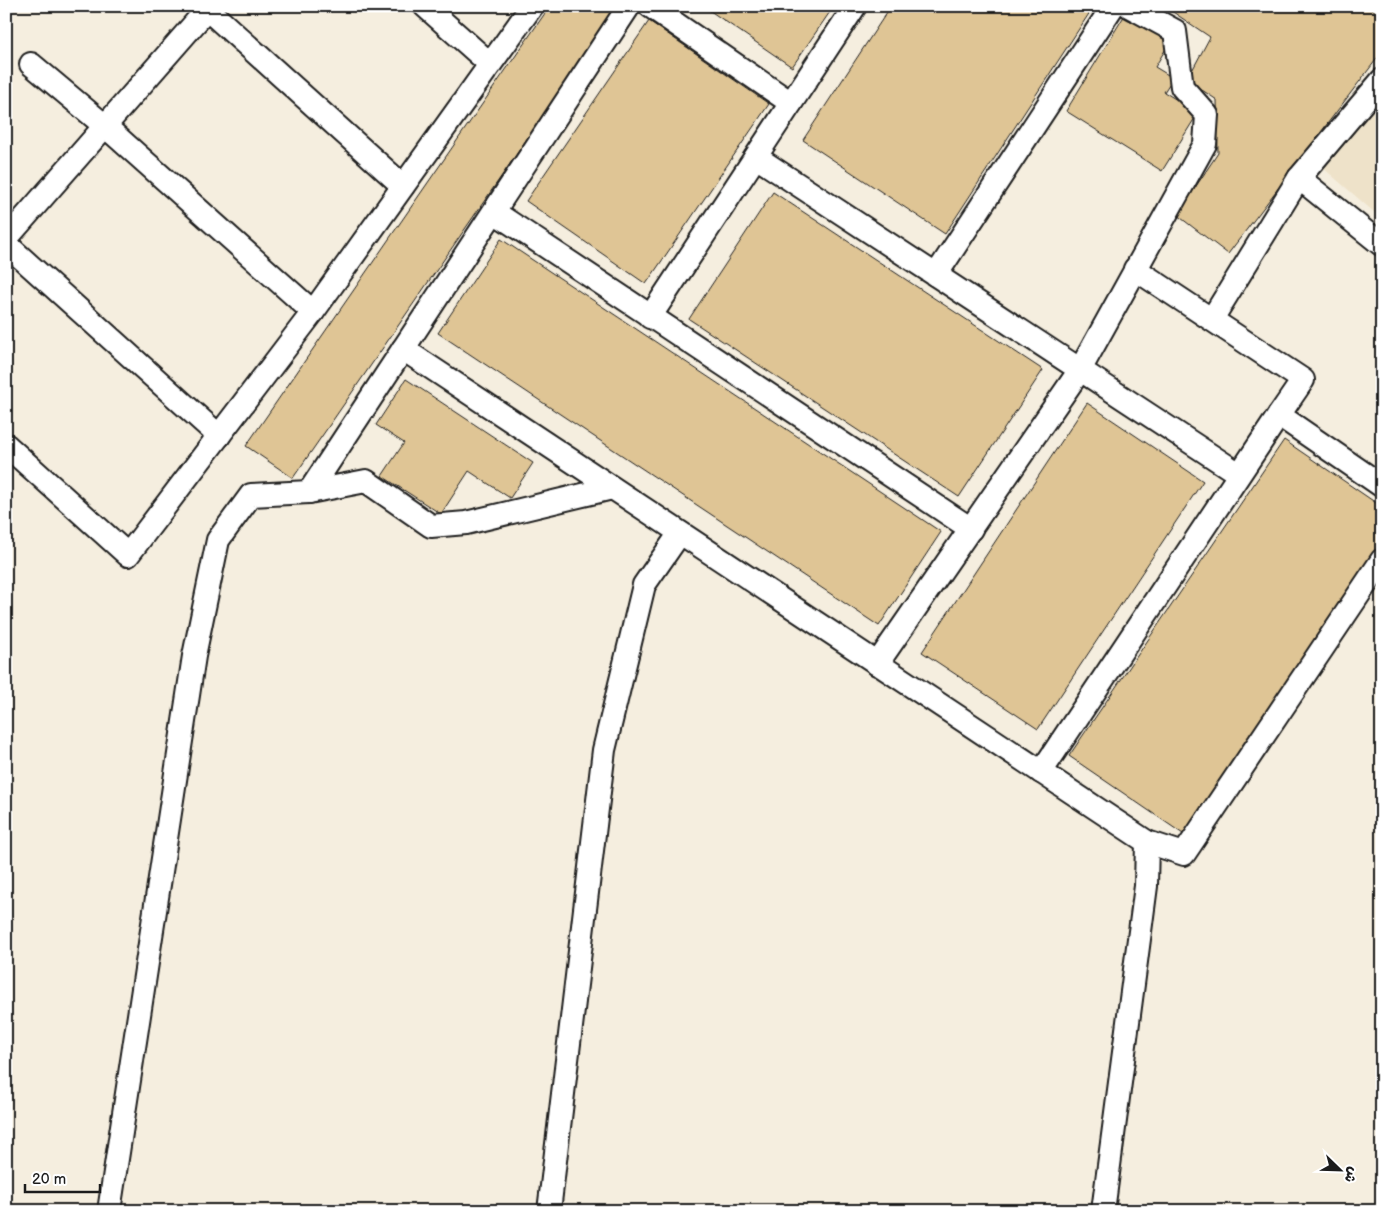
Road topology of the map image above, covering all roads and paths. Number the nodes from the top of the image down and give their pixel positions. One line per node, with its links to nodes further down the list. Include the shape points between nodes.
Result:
1 (425, 6): 10 (street)
2 (532, 6): 10 (street)
3 (629, 6): 17 (street)
4 (650, 6): 12 (street)
5 (855, 6): 12 (street)
6 (1113, 6): 22 (street)
7 (1129, 6): 21 (street, via 1176,32 1182,87 1207,115 1205,144)
8 (208, 8): 13 (street); 16 (street)
9 (31, 64): 13 (street)
10 (490, 64): 16 (street)
11 (1382, 80): 15 (street)
12 (791, 103): 14 (street)
13 (105, 126): 18 (street); 23 (street)
14 (756, 156): 22 (street); 24 (street)
15 (1299, 178): 20 (street); 25 (street)
16 (403, 186): 23 (street)
17 (494, 212): 24 (street); 26 (street)
18 (6, 239)
19 (6, 244): 29 (street)
20 (1382, 245)
21 (1135, 269): 25 (street); 27 (street)
22 (936, 275): 27 (street)
23 (313, 312): 29 (street)
24 (650, 317): 35 (street)
25 (1212, 319): 28 (street, via 1302,380)
26 (403, 349): 33 (street); 34 (street)
27 (1080, 370): 31 (street); 35 (street)
28 (1279, 415): 31 (street); 32 (street)
29 (219, 436): 30 (street, via 128,555)
30 (6, 445)
31 (1239, 474): 39 (street)
32 (1382, 486)
33 (612, 488): 34 (street, via 466,523 431,526 366,481); 36 (street)
34 (309, 492): 41 (street, via 251,495 218,540 194,656)
35 (970, 529): 38 (street)
36 (680, 533): 38 (street); 42 (street, via 644,585 604,750)
37 (1382, 560): 40 (street, via 1184,854)
38 (877, 664): 39 (street)
39 (1041, 772): 40 (street)
40 (1147, 842): 43 (street, via 1146,886)
41 (109, 1211)
42 (549, 1211)
43 (1103, 1211)

